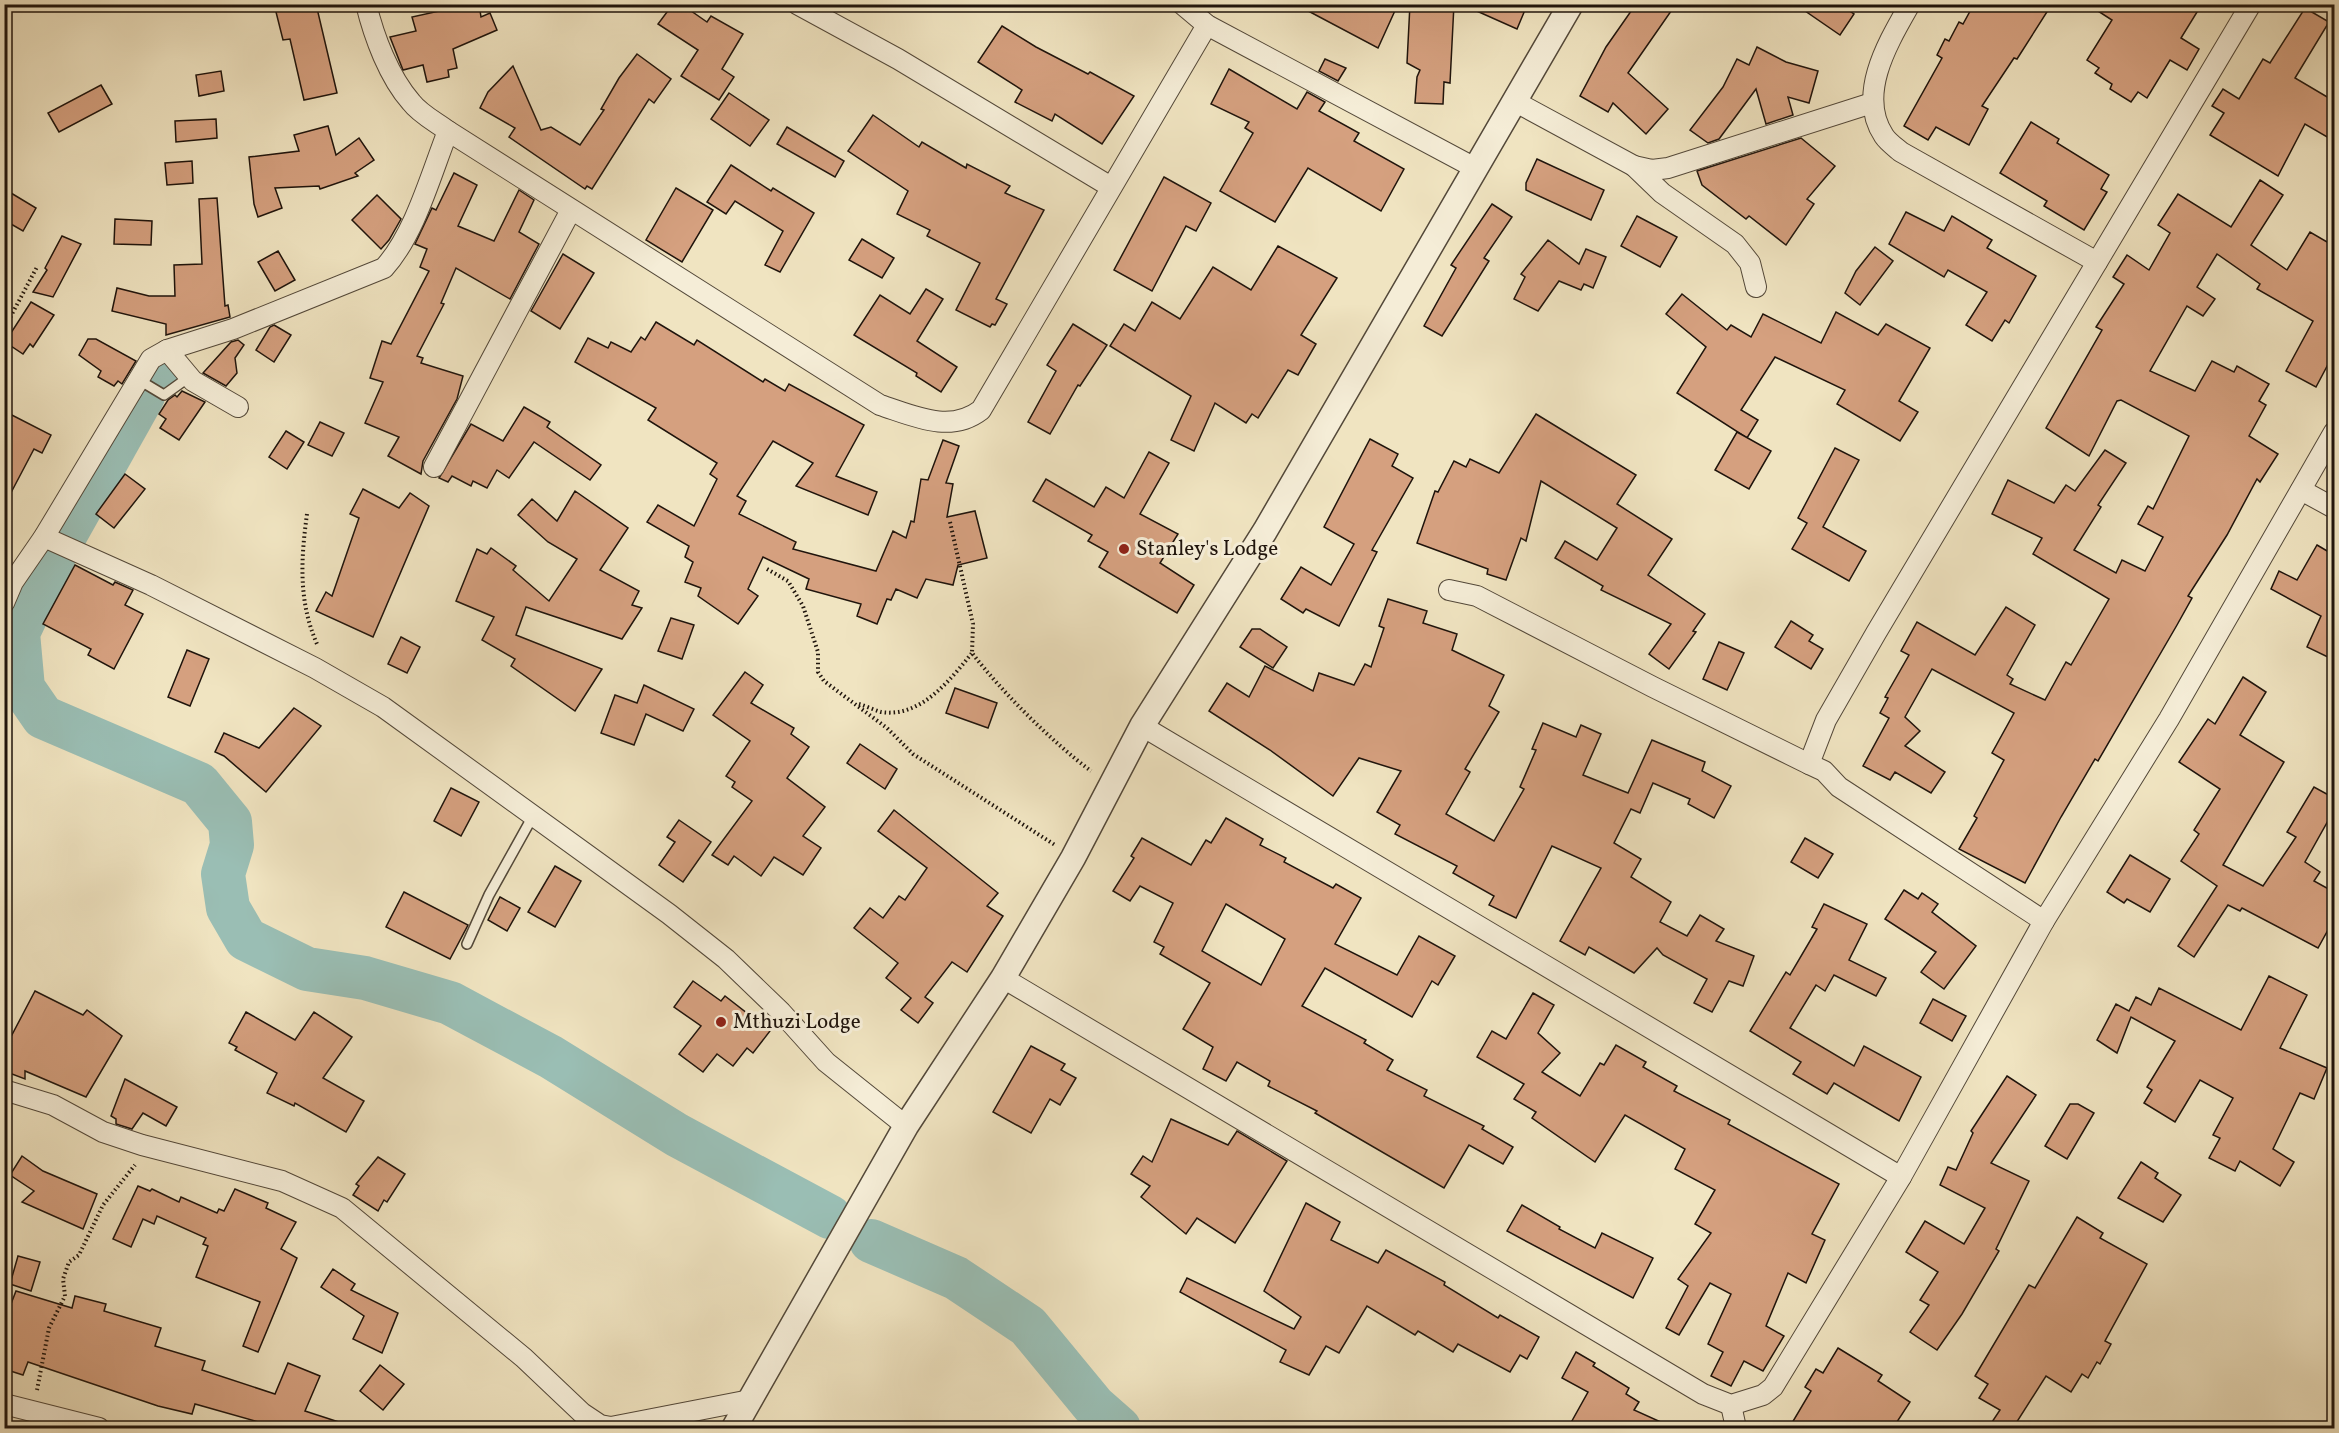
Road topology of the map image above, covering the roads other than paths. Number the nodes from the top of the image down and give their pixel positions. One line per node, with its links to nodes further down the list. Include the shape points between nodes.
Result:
1 (366, 4): 10 (street, via 373,30 411,103)
2 (797, 4): 13 (street, via 898,59)
3 (1182, 4): 7 (street)
4 (1571, 4): 8 (street)
5 (1911, 4): 9 (street, via 1877,72)
6 (2252, 4): 15 (street)
7 (1207, 25): 12 (street); 13 (street)
8 (1514, 101): 11 (street); 12 (street)
9 (1872, 103): 11 (street, via 1668,168); 15 (street, via 1884,137 1901,152)
10 (448, 131): 14 (street); 17 (street, via 407,234 384,268 233,329)
11 (1634, 166): 16 (street, via 1662,193 1735,244 1750,263)
12 (1474, 168): 29 (street, via 1265,531)
13 (1110, 187): 14 (street, via 981,410 966,420 949,422 934,422 880,405)
14 (571, 210): 22 (street)
15 (2097, 262): 30 (street, via 1826,720)
16 (1756, 287)
17 (167, 350): 18 (street); 19 (street, via 151,359)
18 (189, 377): 19 (lane, via 164,395); 20 (street)
19 (139, 380): 25 (street)
20 (238, 407)
21 (2334, 432): 23 (street)
22 (434, 467)
23 (2301, 490): 24 (street); 32 (street, via 2169,719)
24 (2334, 508)
25 (44, 537): 26 (street); 31 (street, via 151,585 315,668 383,707)
26 (9, 580): 28 (street)
27 (1449, 590): 30 (street, via 1477,596)
28 (4, 603)
29 (1142, 726): 34 (street); 37 (street)
30 (1809, 764): 32 (street)
31 (533, 816): 33 (lane); 36 (street, via 726,958 826,1062)
32 (2044, 921): 37 (street)
33 (467, 944)
34 (1003, 978): 36 (street); 40 (street, via 1703,1394)
35 (4, 1090): 38 (street, via 53,1105 103,1132 282,1181 342,1208 600,1425 611,1427)
36 (906, 1126): 38 (street)
37 (1901, 1177): 40 (street, via 1773,1387 1763,1395)
38 (750, 1400): 42 (street)
39 (4, 1404): 41 (street)
40 (1731, 1405): 43 (street)
41 (94, 1428)
42 (734, 1428)
43 (1736, 1428)

